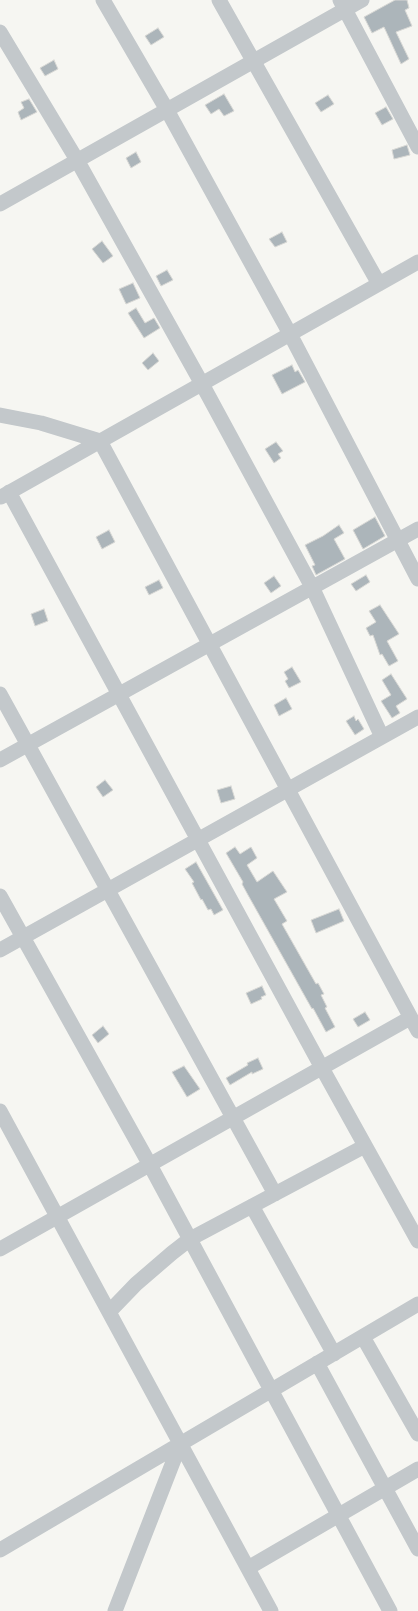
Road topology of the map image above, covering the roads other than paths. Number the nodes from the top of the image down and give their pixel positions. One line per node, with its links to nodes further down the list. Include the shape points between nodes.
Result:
1 (103, 0): 7 (street)
2 (219, 0): 6 (street)
3 (362, 0): 4 (street)
4 (343, 5): 6 (street); 8 (street)
5 (0, 32): 9 (street)
6 (254, 61): 7 (street); 12 (street)
7 (167, 110): 9 (street); 13 (street)
8 (418, 147)
9 (77, 160): 10 (street); 14 (street)
10 (0, 204)
11 (418, 262): 12 (street)
12 (379, 284): 13 (street)
13 (290, 334): 14 (street); 19 (street)
14 (202, 384): 16 (street); 21 (street)
15 (0, 415): 16 (street, via 41,423)
16 (100, 441): 17 (street); 22 (street)
17 (5, 495): 24 (street)
18 (418, 528): 19 (street)
19 (398, 540): 20 (street); 21 (street)
20 (418, 578)
21 (312, 587): 22 (street); 26 (street)
22 (210, 644): 24 (street); 29 (street)
23 (0, 694): 27 (street)
24 (119, 694): 27 (street); 30 (street)
25 (418, 717): 26 (street)
26 (382, 737): 29 (street)
27 (28, 744): 28 (street); 31 (street)
28 (0, 760)
29 (288, 790): 30 (street); 35 (street)
30 (198, 840): 31 (street); 37 (street)
31 (108, 890): 33 (street); 39 (street)
32 (0, 896): 33 (street)
33 (23, 937): 34 (street); 41 (street)
34 (0, 950)
35 (410, 1018): 36 (street); 37 (street)
36 (418, 1031)
37 (322, 1068): 39 (street); 40 (street)
38 (0, 1111): 44 (street)
39 (234, 1118): 41 (street); 42 (street)
40 (365, 1146): 42 (street); 46 (street)
41 (150, 1165): 44 (street); 45 (street)
42 (275, 1194): 43 (street)
43 (252, 1206): 45 (street); 51 (street)
44 (58, 1217): 47 (street); 49 (street)
45 (190, 1240): 49 (street, via 136,1284); 53 (street)
46 (418, 1241)
47 (0, 1249)
48 (418, 1304): 50 (street)
49 (109, 1312): 55 (street)
50 (363, 1337): 51 (street); 54 (street)
51 (334, 1354): 52 (street)
52 (317, 1363): 53 (street); 57 (street)
53 (271, 1390): 55 (street); 58 (street)
54 (418, 1434)
55 (180, 1444): 59 (street); 61 (street); 62 (street)
56 (418, 1470): 57 (street)
57 (385, 1488): 58 (street); 60 (street)
58 (339, 1516): 61 (street); 64 (street)
59 (0, 1550)
60 (418, 1550)
61 (248, 1568): 63 (street)
62 (116, 1611)
63 (271, 1611)
64 (390, 1611)

